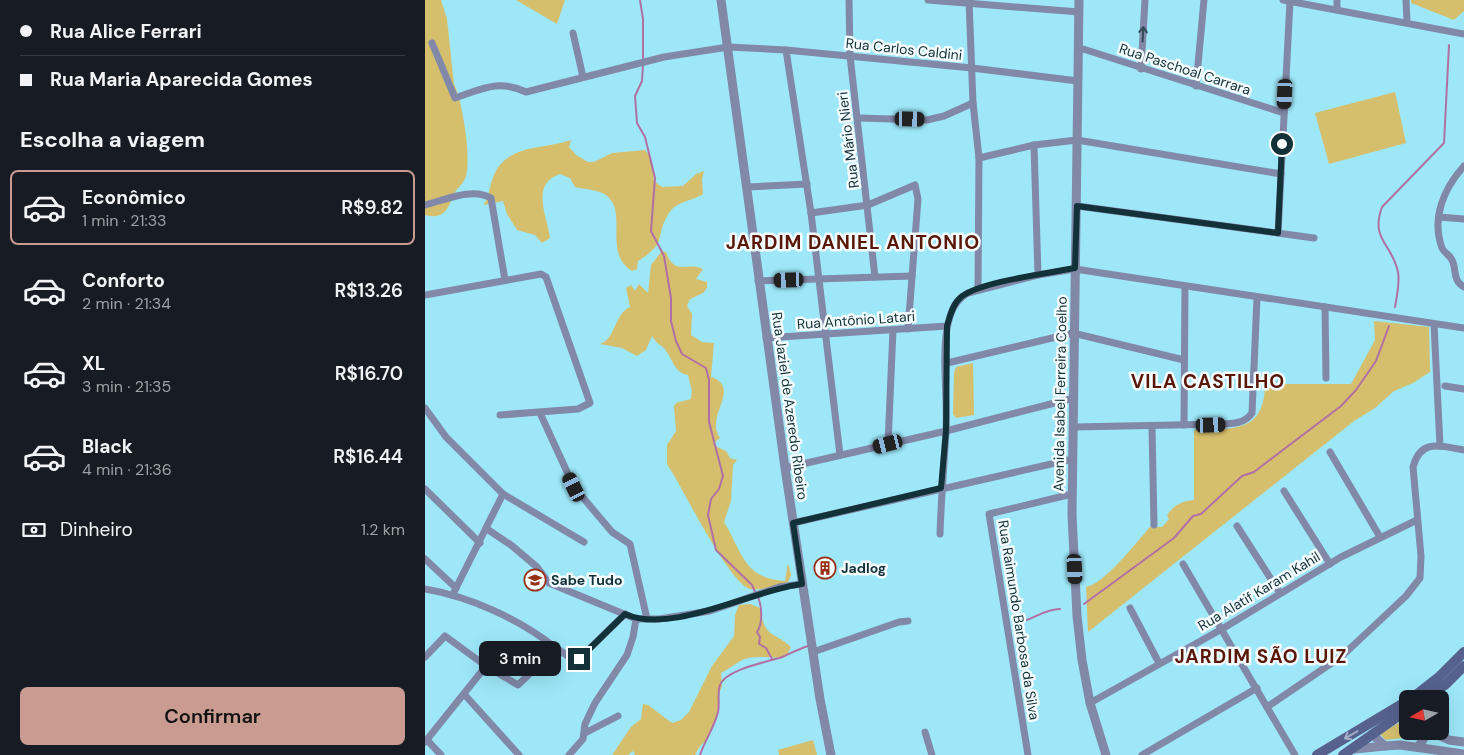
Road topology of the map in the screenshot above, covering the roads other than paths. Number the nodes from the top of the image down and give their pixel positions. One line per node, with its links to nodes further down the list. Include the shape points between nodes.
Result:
1 (721, 0): 18 (street, Rua Jaziel de Azeredo Ribeiro)
2 (849, 0): 21 (street, Rua Mário Nieri)
3 (928, 0): 10 (street)
4 (1079, 0): 13 (street, Avenida Isabel Ferreira Coelho)
5 (1145, 0): 23 (street, one-way to 5)
6 (1204, 0): 26 (street)
7 (1337, 0): 12 (street)
8 (1406, 0): 14 (street)
9 (1286, 1): 12 (street); 28 (street)
10 (969, 2): 11 (street); 22 (street)
11 (1013, 4): 13 (street)
12 (1337, 10): 14 (street)
13 (1079, 12): 19 (street, Avenida Isabel Ferreira Coelho)
14 (1407, 22): 16 (street)
15 (573, 33): 24 (street)
16 (1464, 34)
17 (432, 43): 24 (street, Rua Carlos Caldini, via 455,98 498,84 526,92)
18 (728, 47): 20 (street, Rua Carlos Caldini); 24 (street, Rua Carlos Caldini, via 680,53); 36 (street, Rua Jaziel de Azeredo Ribeiro)
19 (1080, 48): 23 (street, Rua Paschoal Carrara); 25 (street, Avenida Isabel Ferreira Coelho)
20 (786, 50): 21 (street, Rua Carlos Caldini); 35 (street)
21 (850, 56): 22 (street, Rua Carlos Caldini); 29 (street, Rua Mário Nieri)
22 (972, 68): 25 (street, Rua Carlos Caldini); 27 (street)
23 (1141, 69): 26 (street, Rua Paschoal Carrara)
24 (583, 77)
25 (1078, 81): 30 (street, Avenida Isabel Ferreira Coelho)
26 (1196, 86): 28 (street, Rua Paschoal Carrara)
27 (973, 103): 29 (street, via 927,120); 32 (street)
28 (1284, 113): 34 (street)
29 (857, 118): 38 (street, Rua Mário Nieri)
30 (1077, 140): 31 (street); 34 (street); 39 (street, Avenida Isabel Ferreira Coelho)
31 (1034, 145): 32 (street); 46 (street)
32 (979, 158): 54 (street)
33 (1464, 166): 41 (street, via 1452,179 1441,200)
34 (1281, 174): 43 (street)
35 (807, 184): 36 (street); 40 (street)
36 (747, 187): 51 (street, Rua Jaziel de Azeredo Ribeiro)
37 (425, 204): 50 (street, via 472,193 483,193 491,198)
38 (868, 205): 40 (street); 47 (street, via 915,185 918,199); 48 (street, Rua Mário Nieri)
39 (1077, 206): 43 (street); 45 (street, Avenida Isabel Ferreira Coelho)
40 (811, 213): 49 (street)
41 (1439, 217): 42 (street); 53 (street, via 1443,250 1453,261 1455,277)
42 (1464, 218)
43 (1278, 233): 44 (street)
44 (1314, 238)
45 (1075, 268): 46 (street); 52 (street); 63 (street, Avenida Isabel Ferreira Coelho)
46 (1038, 275): 54 (street)
47 (912, 276): 48 (street); 61 (street)
48 (875, 277): 49 (street)
49 (819, 279): 51 (street); 64 (street)
50 (505, 280): 55 (street); 73 (street, via 541,274 546,278 590,402 578,409)
51 (758, 281): 65 (street, Rua Jaziel de Azeredo Ribeiro)
52 (1185, 286): 56 (street); 66 (street)
53 (1464, 287)
54 (978, 289): 59 (street, via 959,298)
55 (425, 295)
56 (1257, 298): 57 (street); 75 (street, via 1252,413 1239,423)
57 (1325, 307): 58 (street); 68 (street)
58 (1433, 324): 60 (street); 80 (street)
59 (947, 326): 61 (street, Rua Antônio Latari); 67 (street)
60 (1464, 328)
61 (908, 329): 62 (street, Rua Antônio Latari)
62 (893, 330): 64 (street, Rua Antônio Latari); 79 (street)
63 (1073, 333): 66 (street); 67 (street); 71 (street, Avenida Isabel Ferreira Coelho)
64 (826, 334): 65 (street, Rua Antônio Latari); 83 (street)
65 (766, 338): 85 (street, Rua Jaziel de Azeredo Ribeiro)
66 (1184, 360): 75 (street)
67 (947, 363): 78 (street)
68 (1326, 378)
69 (1445, 386): 70 (street)
70 (1464, 389)
71 (1074, 398): 76 (street, Avenida Isabel Ferreira Coelho); 78 (street)
72 (425, 408): 89 (street, via 446,438)
73 (540, 413): 74 (street); 110 (street, via 574,487 612,532 631,544)
74 (500, 415)
75 (1184, 425): 77 (street)
76 (1074, 427): 77 (street); 84 (street, Avenida Isabel Ferreira Coelho)
77 (1151, 427): 93 (street)
78 (946, 431): 79 (street); 86 (street)
79 (888, 444): 83 (street)
80 (1440, 446): 81 (street); 91 (street, via 1426,447 1417,455 1413,467)
81 (1464, 450)
82 (1330, 452): 97 (street)
83 (840, 456): 85 (street)
84 (1073, 459): 86 (street); 90 (street, Avenida Isabel Ferreira Coelho)
85 (785, 468): 92 (street, Rua Jaziel de Azeredo Ribeiro)
86 (941, 488): 92 (street); 96 (street)
87 (425, 489): 99 (street)
88 (1284, 491): 102 (street)
89 (503, 494): 95 (street); 98 (street)
90 (1073, 494): 124 (street, Avenida Isabel Ferreira Coelho, via 1077,616); 147 (street, Rua Raimundo Barbosa da Silva, via 989,514)
91 (1417, 520): 97 (street, Rua Alatif Karam Kahil); 125 (street, via 1421,572 1406,596 1343,656)
92 (793, 523): 103 (street, Rua Jaziel de Azeredo Ribeiro)
93 (1155, 525)
94 (1237, 526): 106 (street)
95 (487, 529): 99 (street); 108 (street, via 537,567 549,583)
96 (940, 534)
97 (1380, 537): 102 (street, Rua Alatif Karam Kahil)
98 (584, 542)
99 (481, 543): 105 (street)
100 (425, 559): 105 (street)
101 (1183, 564): 112 (street)
102 (1329, 564): 106 (street, Rua Alatif Karam Kahil)
103 (802, 584): 110 (street, via 761,592 710,611); 114 (street, Rua Jaziel de Azeredo Ribeiro)
104 (425, 589): 105 (street)
105 (455, 591): 113 (street, via 522,625)
106 (1279, 594): 112 (street, Rua Alatif Karam Kahil)
107 (1130, 608): 117 (street)
108 (625, 614): 109 (street); 113 (street, via 579,659 574,660)
109 (636, 619): 110 (street); 131 (street, via 627,655 595,703 585,724)
110 (647, 619)
111 (909, 621): 114 (street)
112 (1222, 629): 117 (street, Rua Alatif Karam Kahil); 120 (street)
113 (556, 648): 118 (street, via 520,684 516,685)
114 (813, 652): 145 (street, Rua Jaziel de Azeredo Ribeiro)
115 (1464, 652): 121 (main road)
116 (425, 657): 118 (street, via 445,636)
117 (1159, 663): 124 (street, Rua Alatif Karam Kahil)
118 (485, 666): 123 (street)
119 (1464, 666): 122 (main road)
120 (1257, 688): 125 (street); 149 (street)
121 (1422, 690)
122 (1438, 690)
123 (464, 694): 136 (street); 143 (street)
124 (1090, 703): 148 (street, Avenida Isabel Ferreira Coelho)
125 (1267, 707): 150 (street)
126 (1399, 707): 128 (main road)
127 (1399, 709): 128 (main road)
128 (1392, 712): 133 (main road, via 1377,725); 151 (main road, one-way to 151)
129 (618, 716): 131 (street)
130 (1399, 716): 133 (main road)
131 (585, 732): 144 (street)
132 (925, 732): 146 (street)
133 (1374, 733): 138 (street); 139 (main road)
134 (1424, 740): 140 (street)
135 (1449, 740): 137 (street)
136 (426, 741): 142 (street)
137 (1464, 742)
138 (1385, 746): 139 (street); 140 (street, via 1400,744)
139 (1361, 750): 152 (main road)
140 (1418, 751): 141 (street)
141 (1464, 754)
142 (441, 755)
143 (519, 755)
144 (569, 755)
145 (831, 755)
146 (932, 755)
147 (1028, 755)
148 (1106, 755)
149 (1142, 755)
150 (1295, 755)
151 (1317, 755)
152 (1343, 755)

